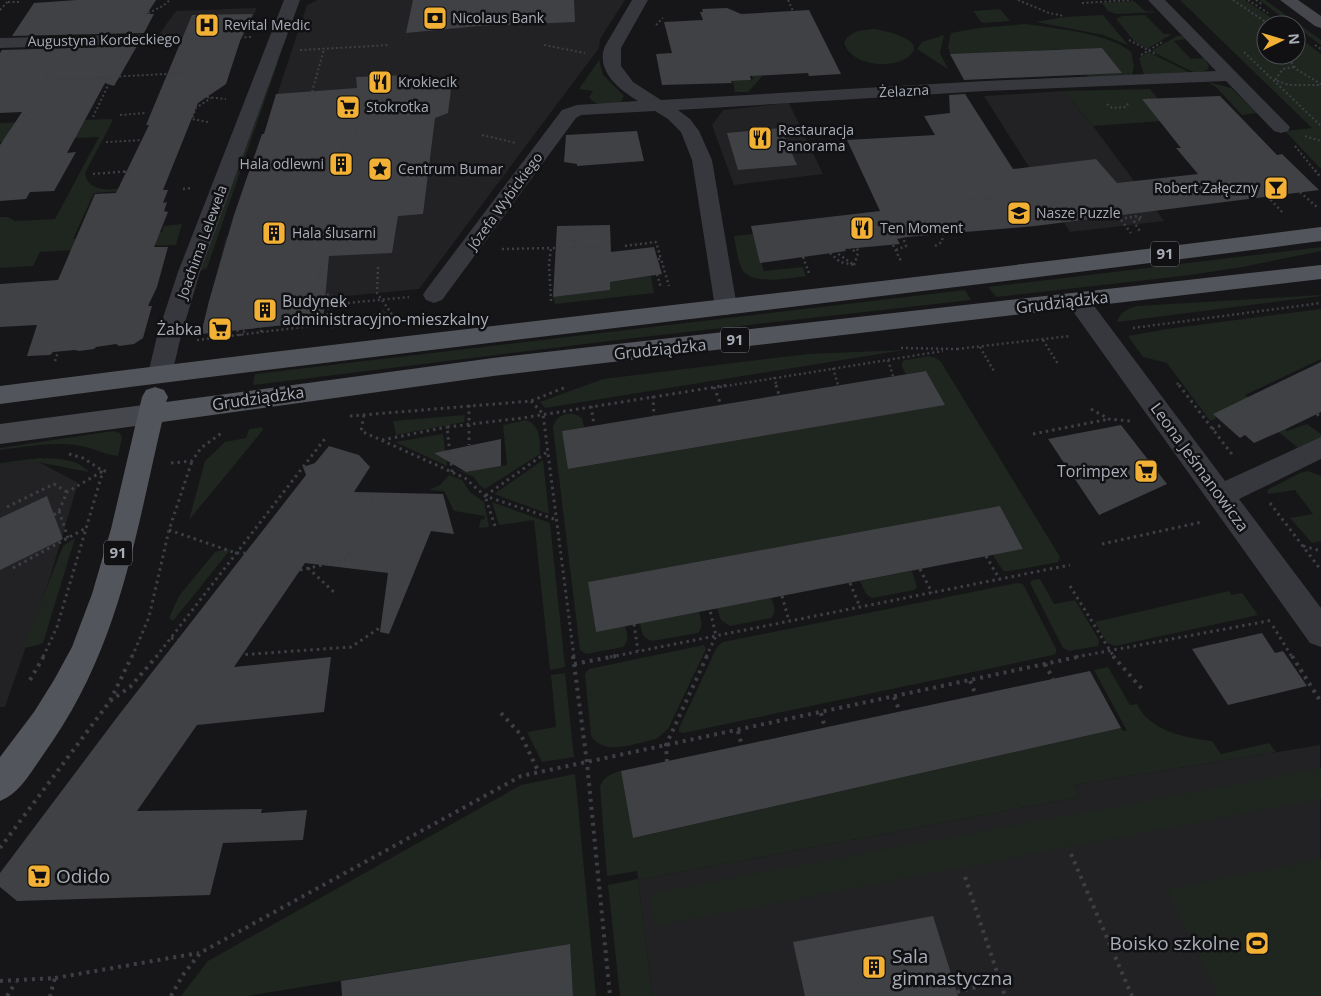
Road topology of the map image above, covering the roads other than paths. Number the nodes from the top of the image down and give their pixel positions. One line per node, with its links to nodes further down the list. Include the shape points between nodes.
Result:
1 (292, 0): 19 (street, Joachima Lelewela, via 189,272)
2 (640, 0): 7 (street)
3 (654, 0): 7 (street, via 643,18)
4 (1156, 0): 10 (street)
5 (1288, 0): 6 (main road)
6 (1321, 23)
7 (622, 33): 11 (street, via 611,56 614,73 634,91)
8 (163, 39): 9 (street, Augustyna Kordeckiego)
9 (0, 42)
10 (1230, 76): 11 (street, Żelazna, via 994,85); 13 (street)
11 (658, 105): 12 (street, Żelazna); 18 (street, via 683,123 700,152)
12 (577, 110): 16 (street, Józefa Wybickiego, via 570,114)
13 (1281, 127)
14 (1321, 234): 18 (main road, 91)
15 (1321, 272): 17 (main road, Grudziądzka / 91)
16 (434, 295)
17 (1078, 300): 21 (main road, Grudziądzka / 91, via 493,368); 24 (street, Leona Jeśmanowicza)
18 (726, 307): 19 (main road, 91)
19 (160, 374): 20 (main road, 91); 21 (main road, 91)
20 (0, 395)
21 (151, 414): 22 (main road, Grudziądzka); 26 (main road, 91, via 97,625 61,699)
22 (0, 434)
23 (1321, 447): 24 (street)
24 (1228, 504): 25 (street, Leona Jeśmanowicza)
25 (1321, 633)
26 (0, 784)

